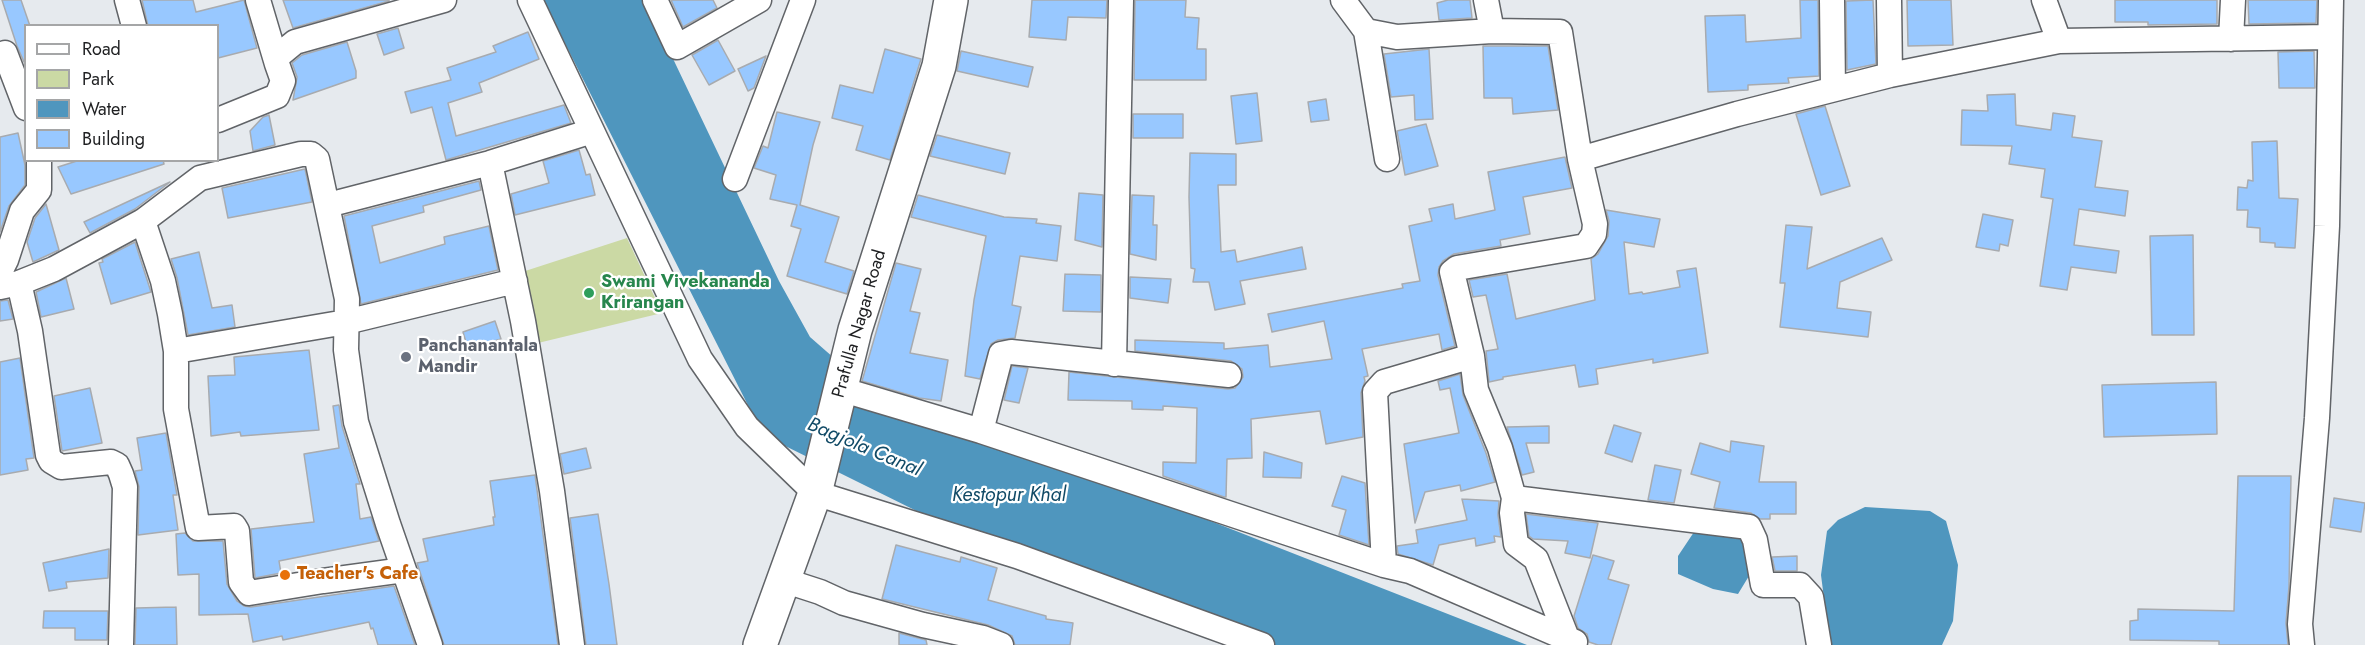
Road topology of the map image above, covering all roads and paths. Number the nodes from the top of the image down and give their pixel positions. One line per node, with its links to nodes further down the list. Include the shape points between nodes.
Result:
1 (127, 0): 17 (street)
2 (258, 0): 24 (street)
3 (444, 0): 24 (street, via 295,42 278,56)
4 (530, 0): 29 (street)
5 (655, 0): 6 (street, via 677,47)
6 (759, 0)
7 (803, 0): 35 (street)
8 (951, 0): 45 (street, Prafulla Nagar Road, via 939,66)
9 (1121, 0): 43 (street)
10 (1343, 0): 18 (street)
11 (1486, 0): 19 (street)
12 (1832, 0): 26 (street)
13 (1889, 0): 25 (street)
14 (2044, 0): 22 (street)
15 (2233, 0): 21 (street)
16 (2331, 0): 20 (street)
17 (133, 24)
18 (1366, 31): 19 (street, via 1397,37); 30 (street)
19 (1492, 31): 31 (street, via 1560,32)
20 (2331, 37): 21 (street); 60 (street, via 2326,248)
21 (2231, 39): 22 (street)
22 (2059, 41): 25 (street)
23 (5, 53): 27 (street)
24 (277, 64): 28 (street, via 283,81 278,96)
25 (1890, 75): 26 (street)
26 (1833, 89): 31 (street)
27 (24, 103)
28 (219, 120)
29 (592, 131): 33 (street); 47 (street, via 700,359 747,427)
30 (1387, 159)
31 (1580, 159): 42 (street, via 1595,224 1586,246 1452,272)
32 (39, 162): 39 (street, via 39,190 22,211 6,260)
33 (490, 163): 36 (street); 38 (street)
34 (197, 169): 36 (street, via 311,154 320,165); 37 (street)
35 (735, 179)
36 (328, 205): 40 (street, via 346,299)
37 (143, 221): 39 (street, via 54,269); 41 (street, via 163,281)
38 (514, 280): 40 (street); 56 (street, via 552,490)
39 (6, 281): 54 (street, via 30,331 51,461 61,467 111,462 121,474 125,487)
40 (346, 322): 41 (street); 50 (street, via 356,422)
41 (176, 351): 50 (street, via 176,409 198,528 234,526 241,582 249,593)
42 (1472, 356): 48 (street, via 1476,390 1500,448); 49 (street, via 1384,382 1375,392)
43 (1114, 363): 44 (street); 46 (street, via 1001,354)
44 (1229, 375)
45 (840, 389): 46 (street); 47 (street, Prafulla Nagar Road)
46 (981, 431): 49 (street)
47 (815, 493): 51 (street, Prafulla Nagar Road); 58 (street, via 1017,556)
48 (1514, 498): 52 (street, via 1516,544 1536,560); 59 (street, via 1749,527 1763,585 1800,585 1811,597)
49 (1384, 565): 52 (street, via 1410,571)
50 (404, 570): 55 (street)
51 (783, 580): 53 (street, via 844,603); 57 (street, Prafulla Nagar Road)
52 (1573, 641)
53 (988, 642)
54 (121, 645)
55 (430, 645)
56 (572, 645)
57 (760, 645)
58 (1262, 645)
59 (1819, 645)
60 (2302, 645)

